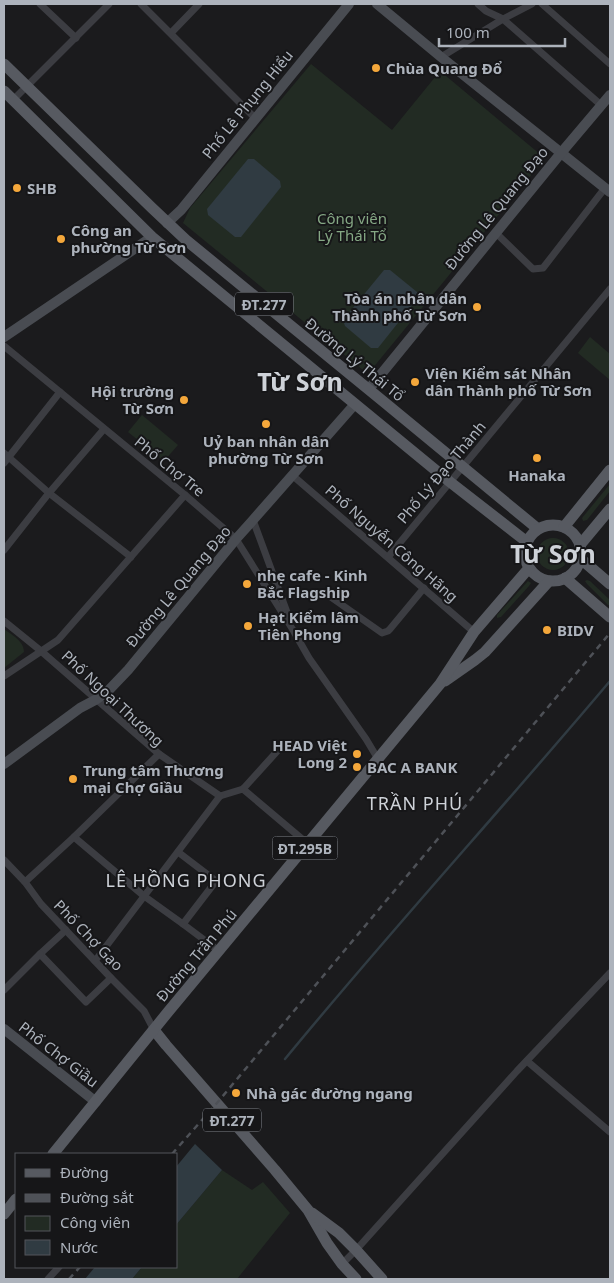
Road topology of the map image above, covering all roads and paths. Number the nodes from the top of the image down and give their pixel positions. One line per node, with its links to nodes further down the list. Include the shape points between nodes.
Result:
1 (40, 4): 12 (street)
2 (110, 4): 12 (street)
3 (141, 4): 11 (street)
4 (199, 4): 11 (street)
5 (349, 4): 21 (main road, Phố Lê Phụng Hiểu)
6 (377, 4): 13 (main road)
7 (478, 4): 10 (street)
8 (532, 4): 10 (street)
9 (542, 4): 15 (street)
10 (503, 19): 13 (street); 20 (street)
11 (171, 33): 21 (street)
12 (76, 38): 16 (street)
13 (441, 57): 22 (main road)
14 (4, 64): 16 (main road, Đường Lý Thái Tổ / ĐT.277)
15 (610, 64)
16 (27, 87): 19 (street); 24 (main road, Đường Lý Thái Tổ / ĐT.277)
17 (4, 91): 19 (main road, ĐT.277)
18 (610, 95): 20 (main road, Đường Lê Quang Đạo)
19 (13, 100): 26 (main road, ĐT.277)
20 (601, 106): 22 (main road, Đường Lê Quang Đạo)
21 (255, 118): 24 (main road, Phố Lê Phụng Hiểu)
22 (561, 153): 23 (main road); 25 (main road, Đường Lê Quang Đạo)
23 (608, 190): 25 (street, via 543,268 534,269)
24 (167, 223): 26 (main road); 28 (main road, Đường Lý Thái Tổ / ĐT.277)
25 (496, 233): 32 (main road, Đường Lê Quang Đạo)
26 (152, 237): 29 (main road, ĐT.277); 30 (main road)
27 (610, 289): 37 (street, Phố Lý Đạo Thành)
28 (273, 311): 29 (main road); 32 (main road, Đường Lý Thái Tổ / ĐT.277)
29 (260, 326): 34 (main road, ĐT.277)
30 (4, 337)
31 (4, 346): 33 (street, Phố Chợ Tre)
32 (368, 389): 34 (main road); 37 (main road, Đường Lý Thái Tổ / ĐT.277)
33 (60, 392): 35 (street, Phố Chợ Tre); 36 (street)
34 (355, 404): 39 (main road, Đường Lê Quang Đạo); 40 (main road, ĐT.277)
35 (104, 429): 41 (street); 42 (street, Phố Chợ Tre)
36 (6, 458): 41 (street)
37 (463, 467): 40 (street, Phố Lý Đạo Thành); 46 (main road, Đường Lý Thái Tổ / ĐT.277)
38 (610, 470): 45 (main road)
39 (292, 475): 44 (main road, Đường Lê Quang Đạo); 52 (street, Phố Nguyễn Công Hãng)
40 (450, 482): 48 (main road, ĐT.277); 52 (street, Phố Lý Đạo Thành)
41 (49, 493): 50 (street); 51 (street)
42 (185, 495): 47 (street, Phố Chợ Tre); 51 (street)
43 (610, 509): 49 (main road)
44 (253, 520): 47 (main road, Đường Lê Quang Đạo); 62 (street, Phố Chợ Tre)
45 (564, 527): 46 (main road, via 551,525); 49 (main road, via 574,534)
46 (538, 529): 48 (main road)
47 (236, 539): 62 (street, Phố Chợ Tre); 70 (main road, Đường Lê Quang Đạo, via 128,670)
48 (527, 542): 54 (main road, via 525,554)
49 (580, 546): 53 (main road)
50 (4, 550)
51 (131, 557): 66 (street, via 58,640)
52 (388, 557): 58 (street, Phố Nguyễn Công Hãng)
53 (581, 559): 55 (main road, via 573,573); 57 (main road)
54 (529, 568): 56 (main road); 63 (main road, Đường Trần Phú / ĐT.295B)
55 (565, 578): 56 (main road); 60 (main road)
56 (549, 581): 64 (main road, Đường Trần Phú / ĐT.295B)
57 (610, 584)
58 (424, 588): 59 (street, via 390,629 382,633); 63 (street, Phố Nguyễn Công Hãng)
59 (326, 593)
60 (610, 617)
61 (4, 621): 66 (street, Phố Ngoại Thương)
62 (293, 630): 73 (street, Phố Chợ Tre)
63 (474, 632): 64 (main road); 65 (main road, Đường Trần Phú / ĐT.295B)
64 (490, 646): 67 (main road, Đường Trần Phú / ĐT.295B)
65 (464, 649): 67 (main road); 69 (main road, Đường Trần Phú / ĐT.295B)
66 (41, 651): 68 (street); 70 (street, Phố Ngoại Thương)
67 (475, 660): 69 (main road, Đường Trần Phú / ĐT.295B)
68 (4, 676)
69 (440, 684): 73 (main road, Đường Trần Phú / ĐT.295B)
70 (97, 699): 72 (street, Phố Ngoại Thương); 74 (main road, Đường Lê Quang Đạo)
71 (281, 747): 75 (street)
72 (159, 754): 76 (street); 77 (street, Phố Ngoại Thương)
73 (378, 759): 78 (main road, Đường Trần Phú / ĐT.295B)
74 (4, 764)
75 (243, 789): 76 (street); 78 (street)
76 (220, 796): 79 (street)
77 (74, 837): 81 (street, Phố Ngoại Thương); 82 (street)
78 (308, 844): 85 (main road, Đường Trần Phú / ĐT.295B)
79 (178, 852): 82 (street); 83 (street, via 216,881)
80 (4, 860): 81 (street, Phố Chợ Gạo)
81 (25, 882): 84 (street, Phố Chợ Gạo)
82 (144, 896): 83 (street); 87 (street)
83 (183, 924): 85 (street)
84 (66, 930): 86 (street); 87 (street, Phố Chợ Gạo)
85 (219, 951): 92 (main road, Đường Trần Phú / ĐT.295B)
86 (40, 954): 89 (street, via 86,1002); 90 (street)
87 (95, 961): 89 (street, Phố Chợ Gạo)
88 (610, 973): 93 (street)
89 (111, 978): 92 (street, Phố Chợ Gạo, via 144,1011)
90 (4, 990)
91 (4, 1029): 94 (main road, Phố Chợ Giầu)
92 (154, 1030): 94 (main road, Đường Trần Phú / ĐT.295B); 98 (main road, ĐT.277)
93 (527, 1061): 95 (street); 100 (street)
94 (96, 1102): 96 (main road, Đường Trần Phú / ĐT.295B)
95 (610, 1132)
96 (54, 1153)
97 (15, 1200): 99 (main road)
98 (308, 1210): 100 (main road, ĐT.277); 101 (main road, ĐT.277)
99 (4, 1214)
100 (356, 1250): 101 (street); 105 (main road, ĐT.277)
101 (342, 1264): 104 (main road, ĐT.277)
102 (58, 1268): 103 (street)
103 (48, 1279)
104 (356, 1279)
105 (382, 1279)

